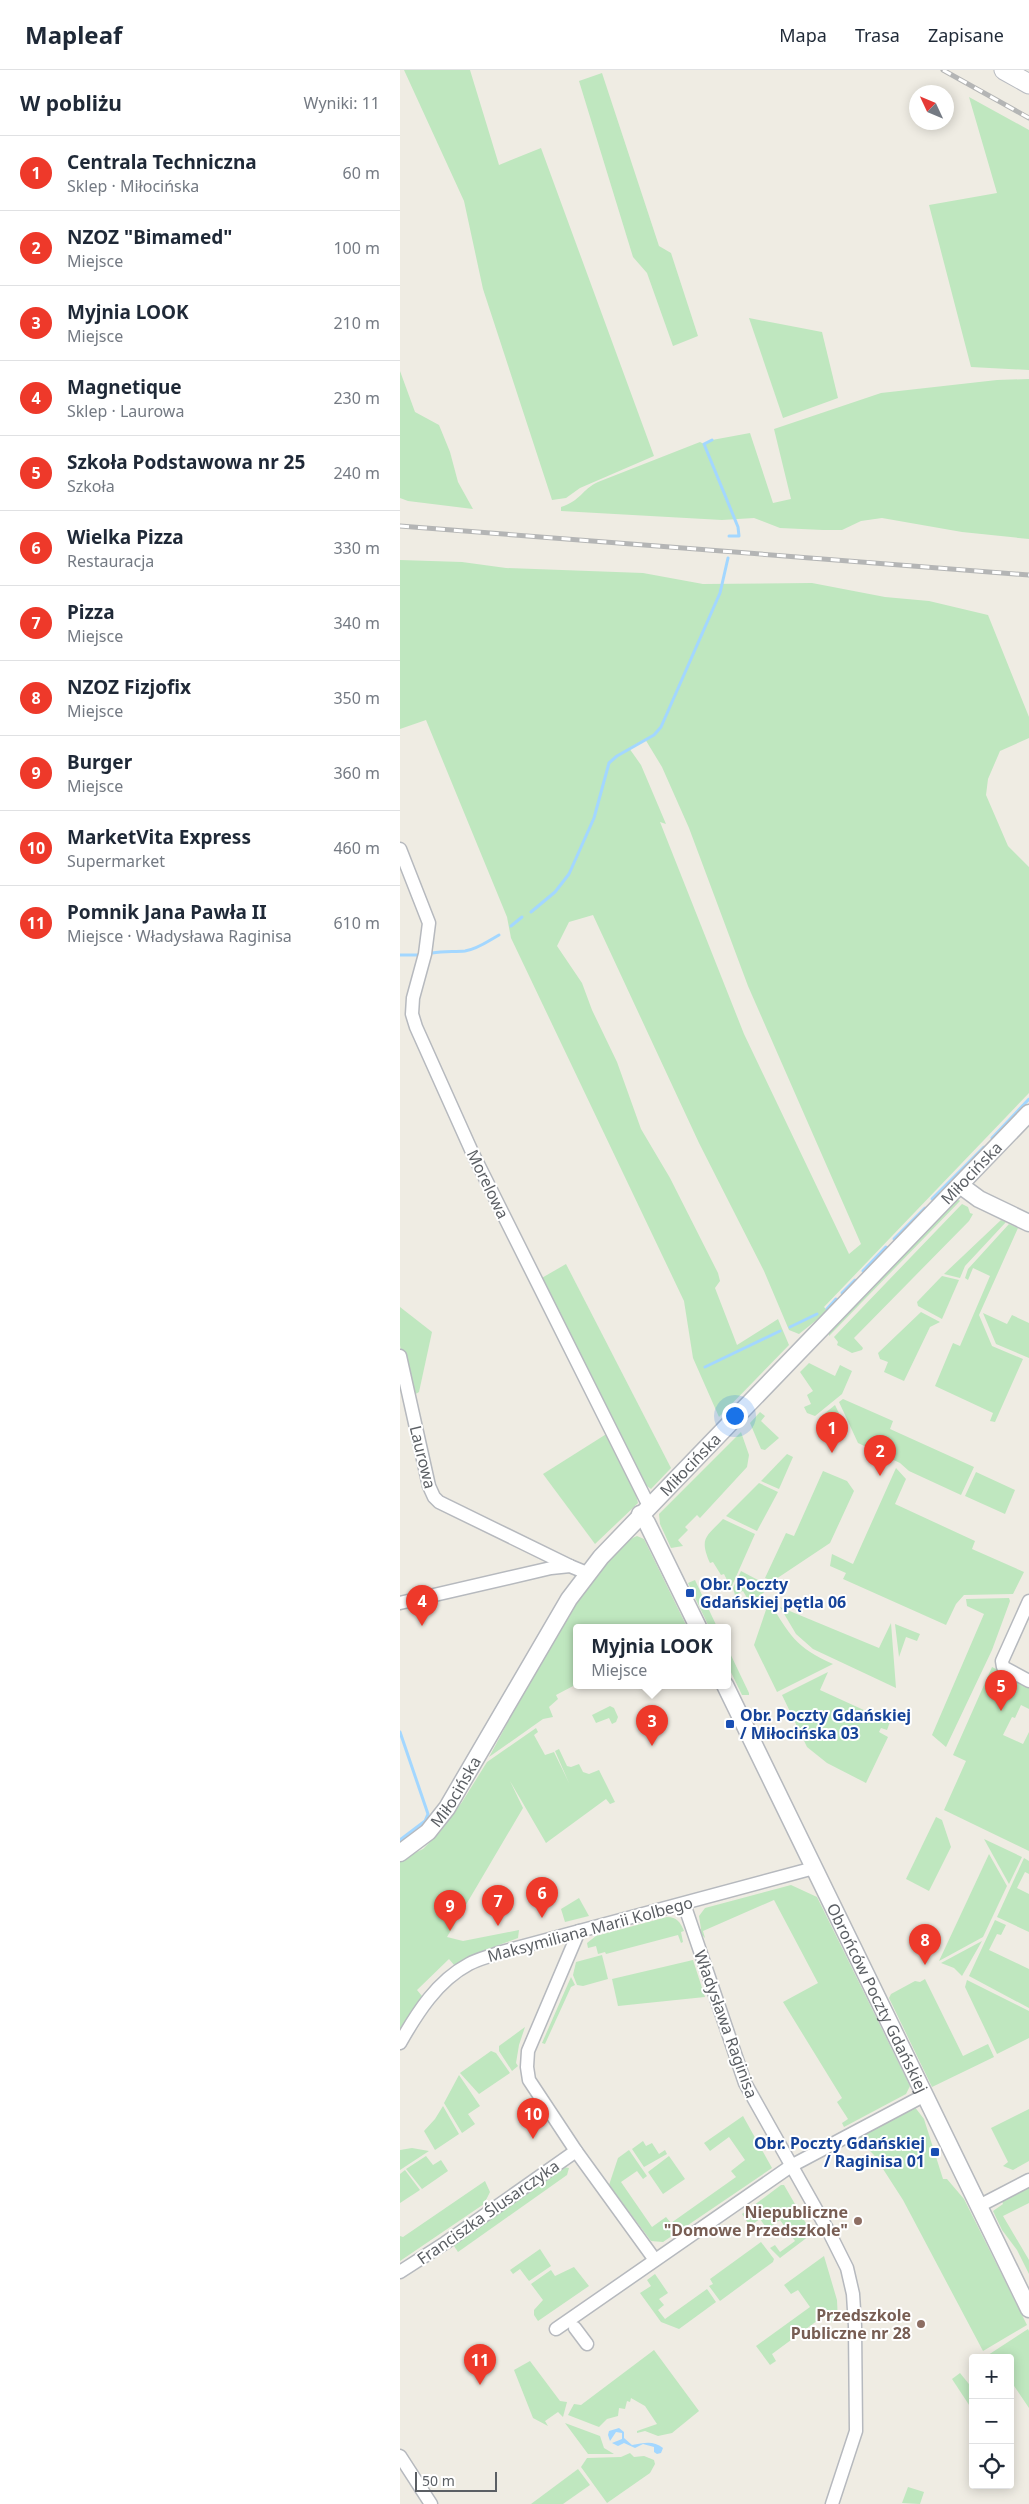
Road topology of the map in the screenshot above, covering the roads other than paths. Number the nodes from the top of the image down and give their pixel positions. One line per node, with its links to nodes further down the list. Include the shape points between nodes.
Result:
1 (1004, 70): 2 (main road)
2 (1029, 84)
3 (400, 849): 8 (street, Morelowa, via 429,923 425,954 413,998 412,1014 416,1027 472,1152)
4 (1029, 1113): 5 (street, Miłocińska)
5 (960, 1185): 6 (street, via 979,1199); 8 (street, Miłocińska)
6 (1029, 1223)
7 (400, 1356): 9 (street, Laurowa, via 434,1497)
8 (644, 1510): 10 (street, Miłocińska); 13 (street, via 647,1524)
9 (570, 1566): 10 (street, Laurowa); 12 (street, Laurowa)
10 (588, 1572): 16 (street, Miłocińska, via 552,1627 447,1808 428,1832)
11 (1029, 1601): 14 (street, via 1002,1661 1009,1671)
12 (400, 1604)
13 (697, 1624)
14 (1029, 1680)
15 (728, 1689): 17 (street, Obrońców Poczty Gdańskiej)
16 (400, 1852)
17 (814, 1868): 18 (street, Maksymiliana Marii Kolbego); 21 (street, Obrońców Poczty Gdańskiej)
18 (684, 1904): 19 (street, Maksymiliana Marii Kolbego); 23 (street, Władysława Raginisa, via 745,2083)
19 (578, 1931): 20 (street, Maksymiliana Marii Kolbego, via 498,1953 465,1966 450,1976 431,1997 415,2016); 22 (street, Franciszka Ślusarczyka, via 528,2051 527,2067 537,2095)
20 (400, 2043)
21 (924, 2095): 23 (street); 25 (street, Obrońców Poczty Gdańskiej)
22 (576, 2151): 26 (street, Franciszka Ślusarczyka); 27 (street, Franciszka Ślusarczyka)
23 (791, 2166): 26 (street); 34 (street, Władysława Raginisa, via 847,2268 853,2294 856,2431)
24 (1029, 2180): 25 (street)
25 (979, 2206): 28 (street, Obrońców Poczty Gdańskiej)
26 (655, 2260): 30 (street)
27 (400, 2272)
28 (1029, 2309)
29 (575, 2328): 31 (street)
30 (556, 2330)
31 (587, 2344)
32 (400, 2456): 33 (street)
33 (431, 2504)
34 (832, 2504)

